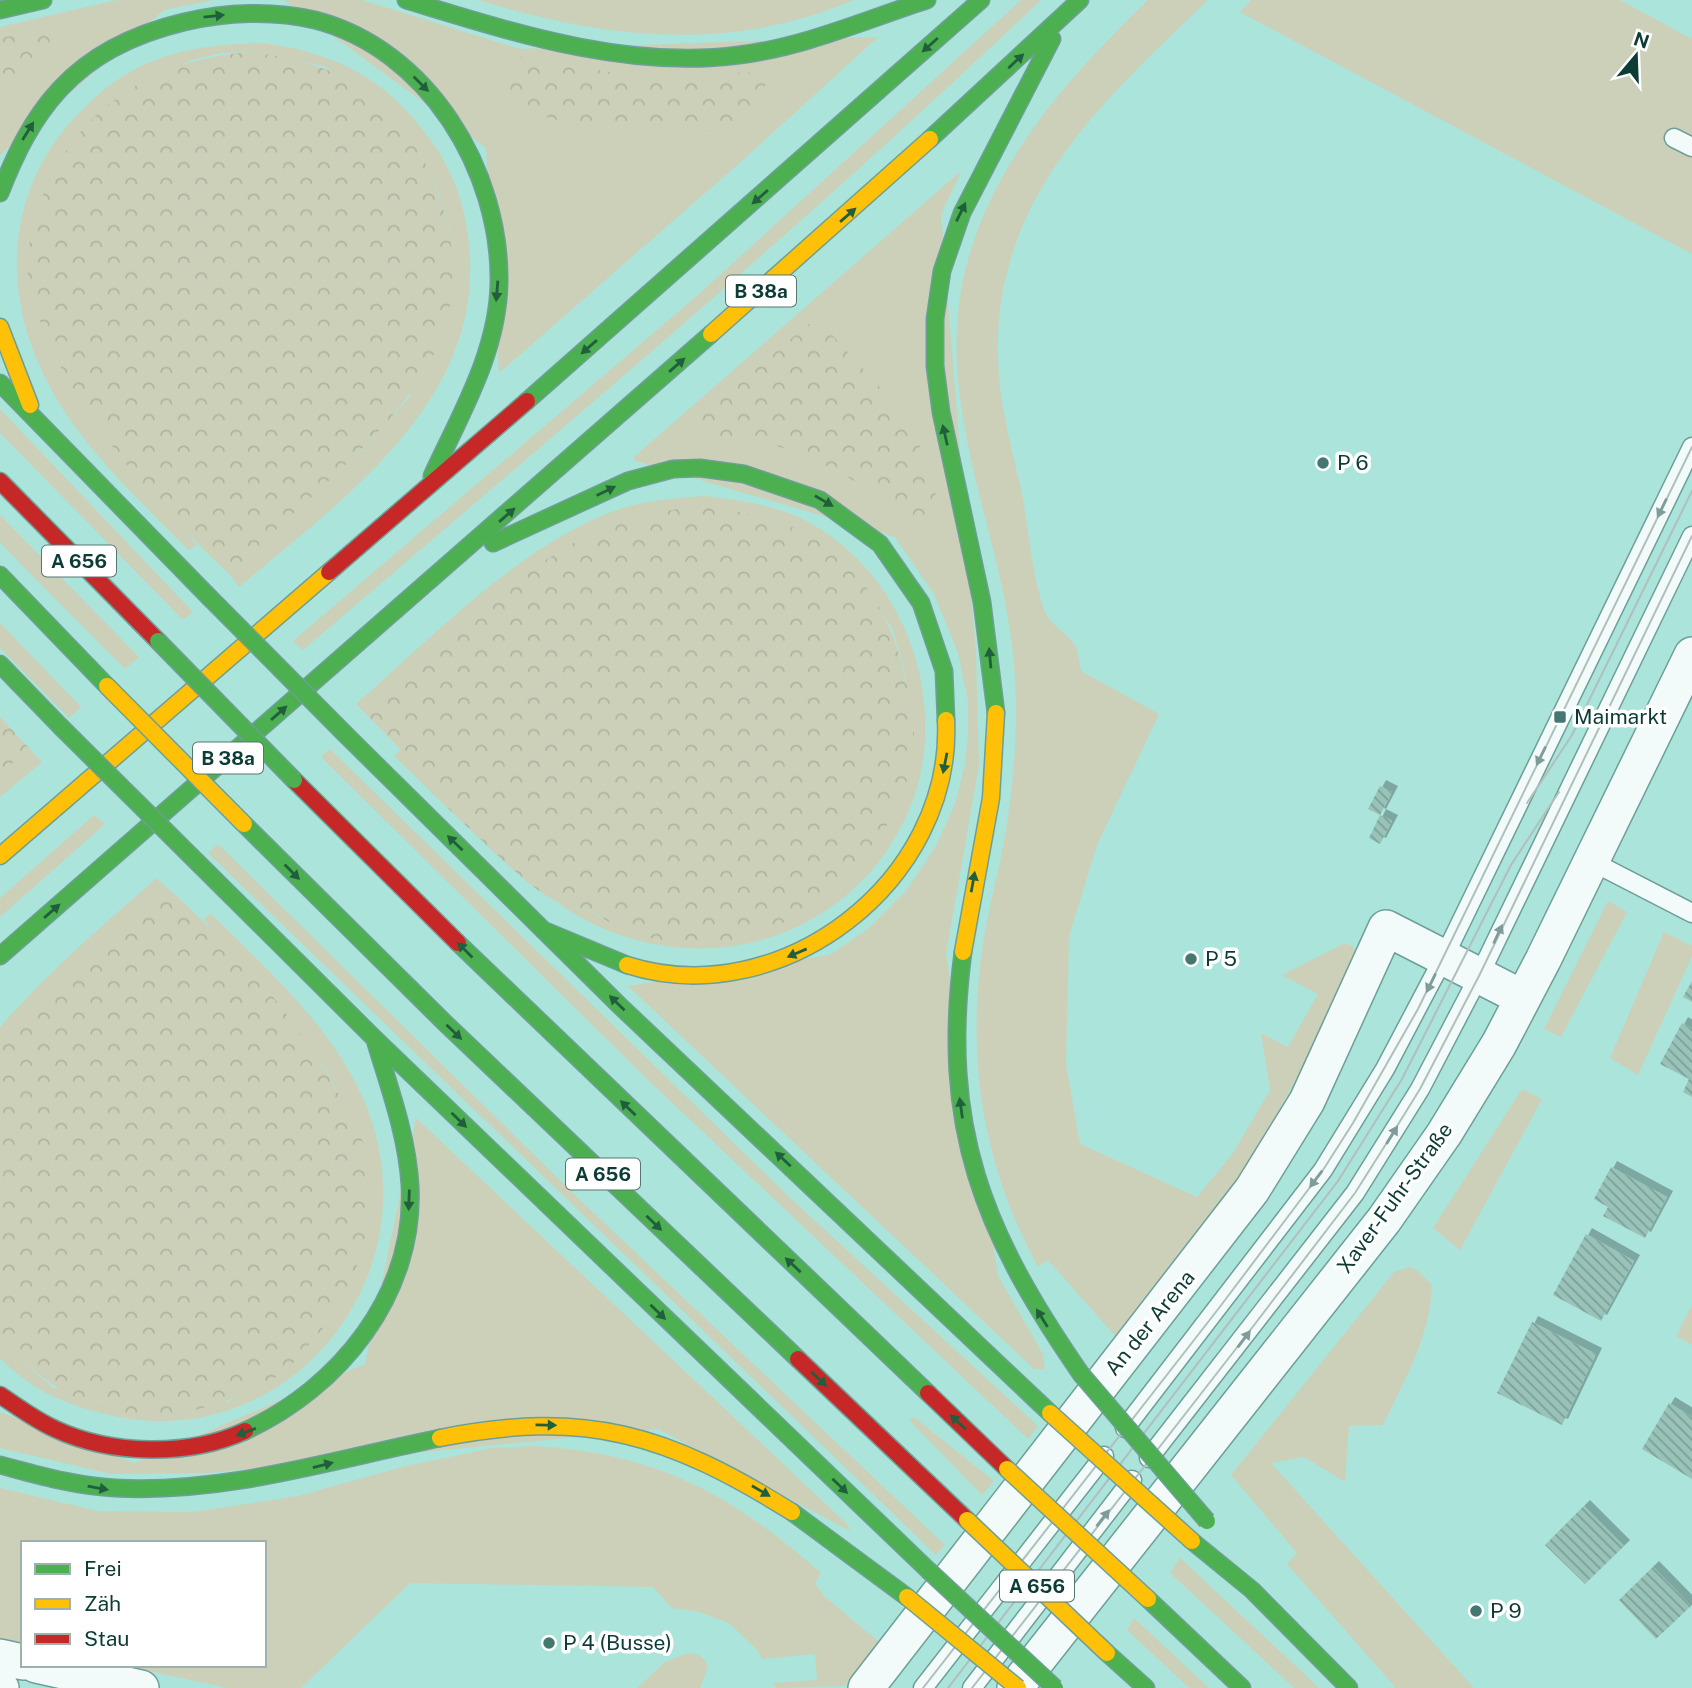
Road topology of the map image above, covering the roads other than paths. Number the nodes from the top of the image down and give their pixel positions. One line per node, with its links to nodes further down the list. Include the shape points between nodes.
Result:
1 (43, 0): 6 (highway)
2 (406, 0): 3 (highway, via 559,44 626,54 713,58 807,40)
3 (927, 0)
4 (981, 0): 16 (highway, one-way to 16)
5 (1080, 0): 7 (highway, B 38a)
6 (0, 10)
7 (1062, 18): 18 (highway, B 38a, one-way to 7, via 857,207); 33 (highway, one-way to 7, bridge, via 1215,1532 1081,1374 1021,1285 985,1210 970,1166 960,1105 956,995 990,800 997,726 989,640 935,390 934,331 940,282 956,220 1003,138)
8 (1674, 138): 9 (lane)
9 (1692, 147)
10 (0, 193): 16 (highway, one-way to 16, via 11,160 50,100 108,49 144,30 175,21 264,13 308,18 339,28 380,51 410,72 463,135 481,174 494,221 499,284 490,335)
11 (0, 327): 13 (highway)
12 (0, 383): 13 (highway)
13 (37, 423): 25 (highway, one-way to 13, bridge)
14 (1692, 447): 27 (lane, one-way to 27)
15 (0, 481): 44 (highway, A 656, one-way to 15, bridge, via 518,1003)
16 (428, 485): 22 (highway)
17 (1692, 536): 28 (lane, one-way to 17)
18 (455, 560): 25 (highway, one-way to 25, via 633,478 674,469 719,469 772,478 823,498 860,525 902,570 934,631 949,695 948,748 938,800 907,863 863,914 816,946 759,970 693,975 664,974 628,964); 26 (highway, B 38a, one-way to 18)
19 (0, 575): 43 (highway, A 656, one-way to 43, bridge, via 445,1023)
20 (1692, 655): 23 (street, Xaver-Fuhr-Straße)
21 (0, 664): 30 (highway, bridge)
22 (0, 856)
23 (1591, 861): 24 (lane); 29 (street, Xaver-Fuhr-Straße)
24 (1692, 913)
25 (543, 930): 33 (highway, one-way to 25, bridge, via 1050,1413)
26 (0, 956)
27 (1444, 957): 28 (street); 38 (street, An der Arena, via 1386,928 1307,1101 1252,1191); 39 (lane, one-way to 39, via 1385,1069 1323,1170)
28 (1479, 976): 29 (street); 40 (lane, one-way to 28, via 1355,1193 1420,1089)
29 (1523, 998): 41 (street, Xaver-Fuhr-Straße, via 1444,1134 1384,1220)
30 (374, 1038): 31 (highway, one-way to 31, via 408,1155 407,1235 396,1277 377,1316 329,1380 271,1423 242,1434 184,1446 143,1448 101,1444 63,1432); 42 (highway, one-way to 42, bridge)
31 (0, 1395)
32 (0, 1465): 41 (highway, one-way to 41, bridge, via 106,1490 165,1491 284,1475 521,1425 573,1425 639,1439 720,1468 772,1497 907,1597)
33 (1252, 1590): 45 (highway)
34 (0, 1657): 35 (street)
35 (21, 1662)
36 (45, 1667): 37 (street)
37 (141, 1688)
38 (866, 1688)
39 (923, 1688)
40 (972, 1688)
41 (1017, 1688)
42 (1055, 1688)
43 (1146, 1688)
44 (1242, 1688)
45 (1349, 1688)

